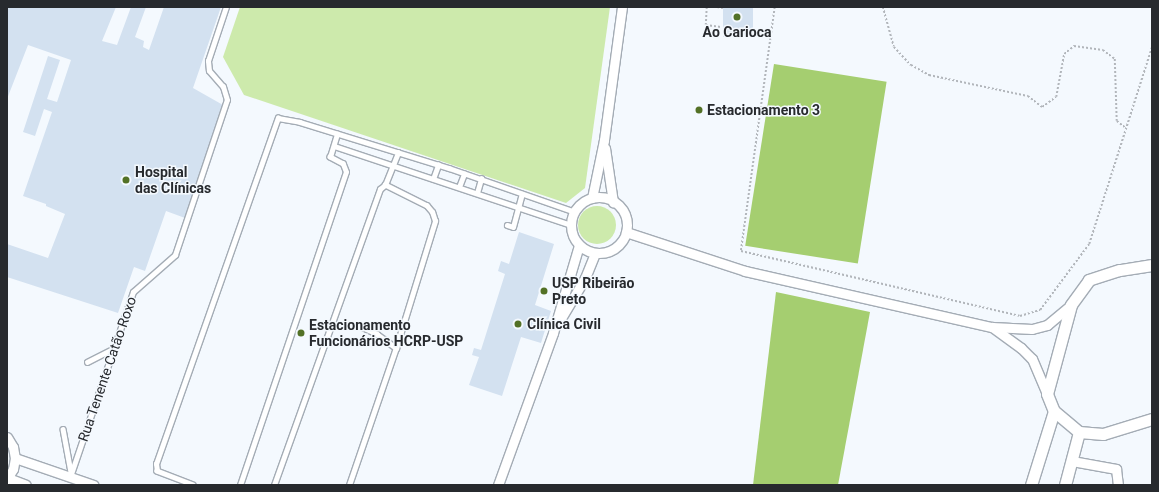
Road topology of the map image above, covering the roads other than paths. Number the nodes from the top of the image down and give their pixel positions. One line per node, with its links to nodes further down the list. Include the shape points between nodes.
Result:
1 (226, 7): 30 (lane, Rua Tenente Catão Roxo, via 208,61 209,71 223,87 227,100 175,255 133,292)
2 (622, 7): 4 (street)
3 (337, 134): 5 (lane); 6 (lane); 45 (lane, via 278,118 156,464 158,471)
4 (604, 140): 16 (street); 17 (street)
5 (334, 146): 8 (lane); 46 (lane, via 330,158 343,164 346,172)
6 (398, 153): 7 (lane); 8 (lane)
7 (438, 165): 9 (lane); 10 (lane)
8 (393, 166): 10 (lane); 12 (lane)
9 (464, 174): 11 (lane); 13 (lane)
10 (433, 179): 13 (lane)
11 (481, 180): 14 (lane); 15 (lane)
12 (385, 185): 31 (lane, via 427,206 435,221); 47 (lane, via 380,189)
13 (459, 187): 14 (lane)
14 (477, 193): 18 (lane)
15 (522, 194): 18 (lane); 19 (lane)
16 (592, 198): 17 (street); 19 (street, via 579,206)
17 (613, 202): 22 (street, via 620,207 624,215)
18 (519, 207): 20 (lane, via 512,227); 21 (lane)
19 (575, 212): 21 (street)
20 (507, 225)
21 (571, 225): 23 (street, via 574,239)
22 (626, 232): 24 (street, via 622,241 614,248 605,253); 28 (street, via 745,271)
23 (579, 245): 24 (street); 29 (street)
24 (595, 253): 29 (street, via 585,278)
25 (1152, 265): 26 (street, via 1119,270 1089,280)
26 (1071, 305): 28 (street, via 1047,324 1032,329); 33 (street)
27 (358, 325): 31 (lane, via 377,334)
28 (992, 327): 33 (street, via 1032,359)
29 (553, 334): 49 (street)
30 (114, 348): 32 (lane); 41 (lane, Rua Tenente Catão Roxo)
31 (396, 348): 48 (lane)
32 (87, 362)
33 (1047, 394): 34 (street)
34 (1054, 411): 37 (street); 50 (street)
35 (1152, 419): 37 (street, via 1103,434)
36 (64, 429): 41 (lane)
37 (1080, 432): 40 (street)
38 (7, 437): 39 (street, via 13,447)
39 (15, 458): 41 (street); 42 (street)
40 (1072, 461): 51 (street); 52 (street, via 1116,469)
41 (69, 478): 44 (street)
42 (8, 479): 43 (street)
43 (26, 485)
44 (94, 485)
45 (193, 485)
46 (240, 485)
47 (274, 485)
48 (349, 485)
49 (498, 485)
50 (1032, 485)
51 (1065, 485)
52 (1118, 485)

